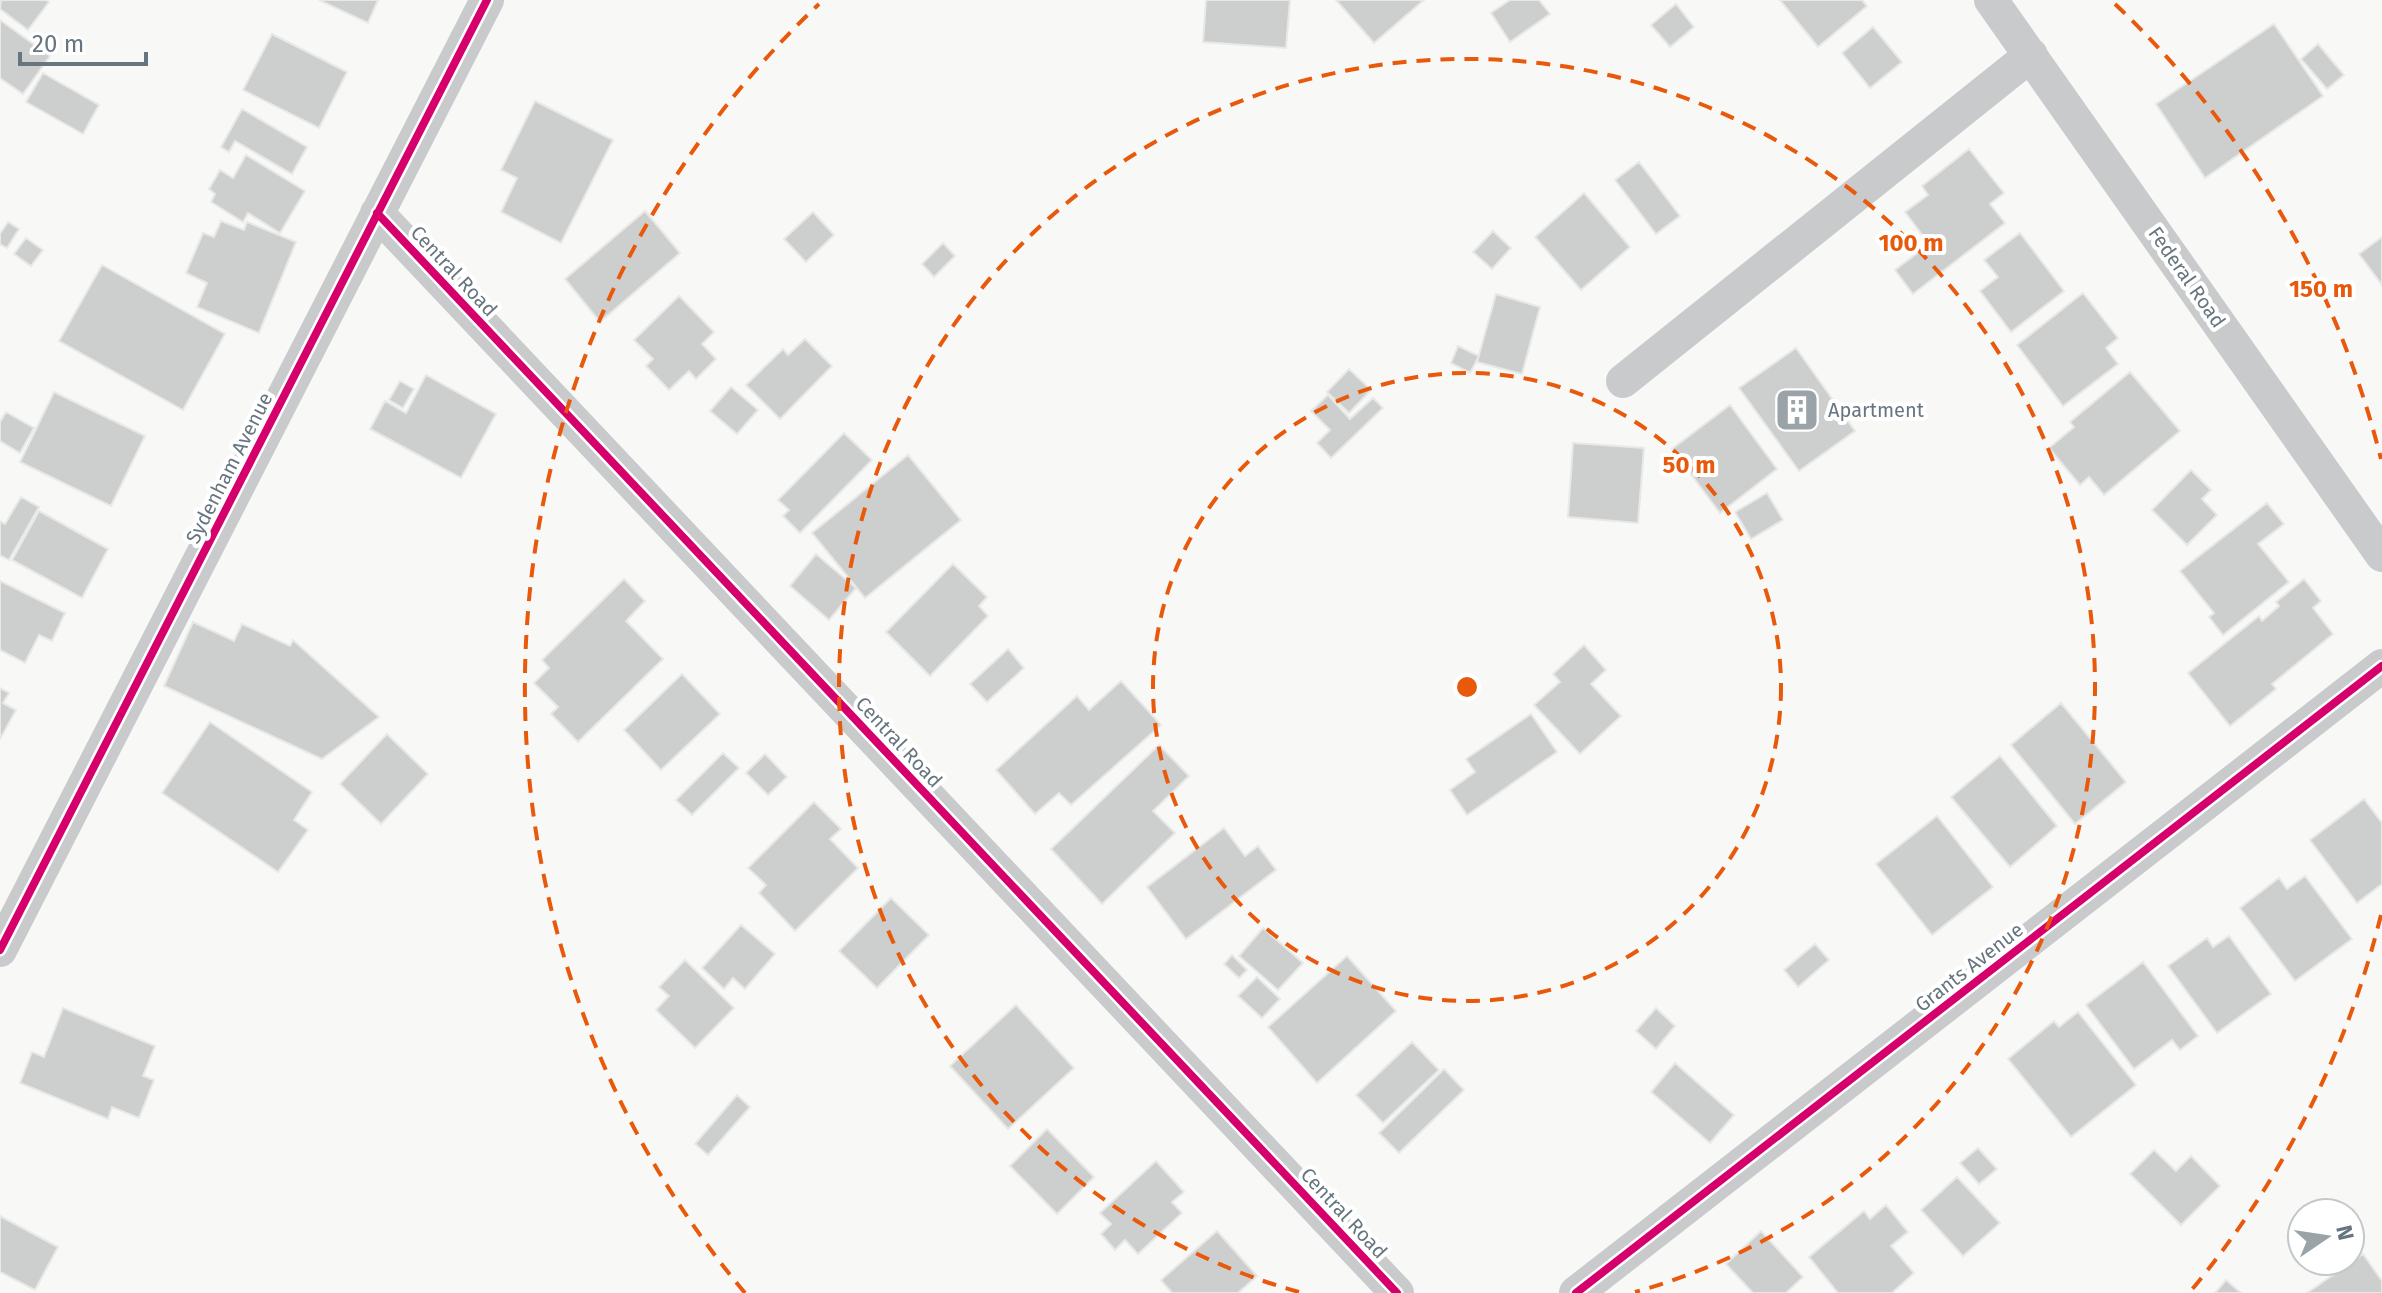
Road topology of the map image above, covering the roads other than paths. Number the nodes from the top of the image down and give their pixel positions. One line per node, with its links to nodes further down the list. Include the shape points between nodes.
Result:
1 (487, 0): 4 (street, Sydenham Avenue)
2 (1991, 0): 3 (street, Federal Road)
3 (2031, 55): 5 (street); 6 (street, Federal Road)
4 (377, 213): 8 (street, Sydenham Avenue); 9 (street, Central Road)
5 (1623, 381)
6 (2382, 555)
7 (2382, 666): 10 (street, Grants Avenue)
8 (0, 950)
9 (1397, 1293)
10 (1576, 1293)

